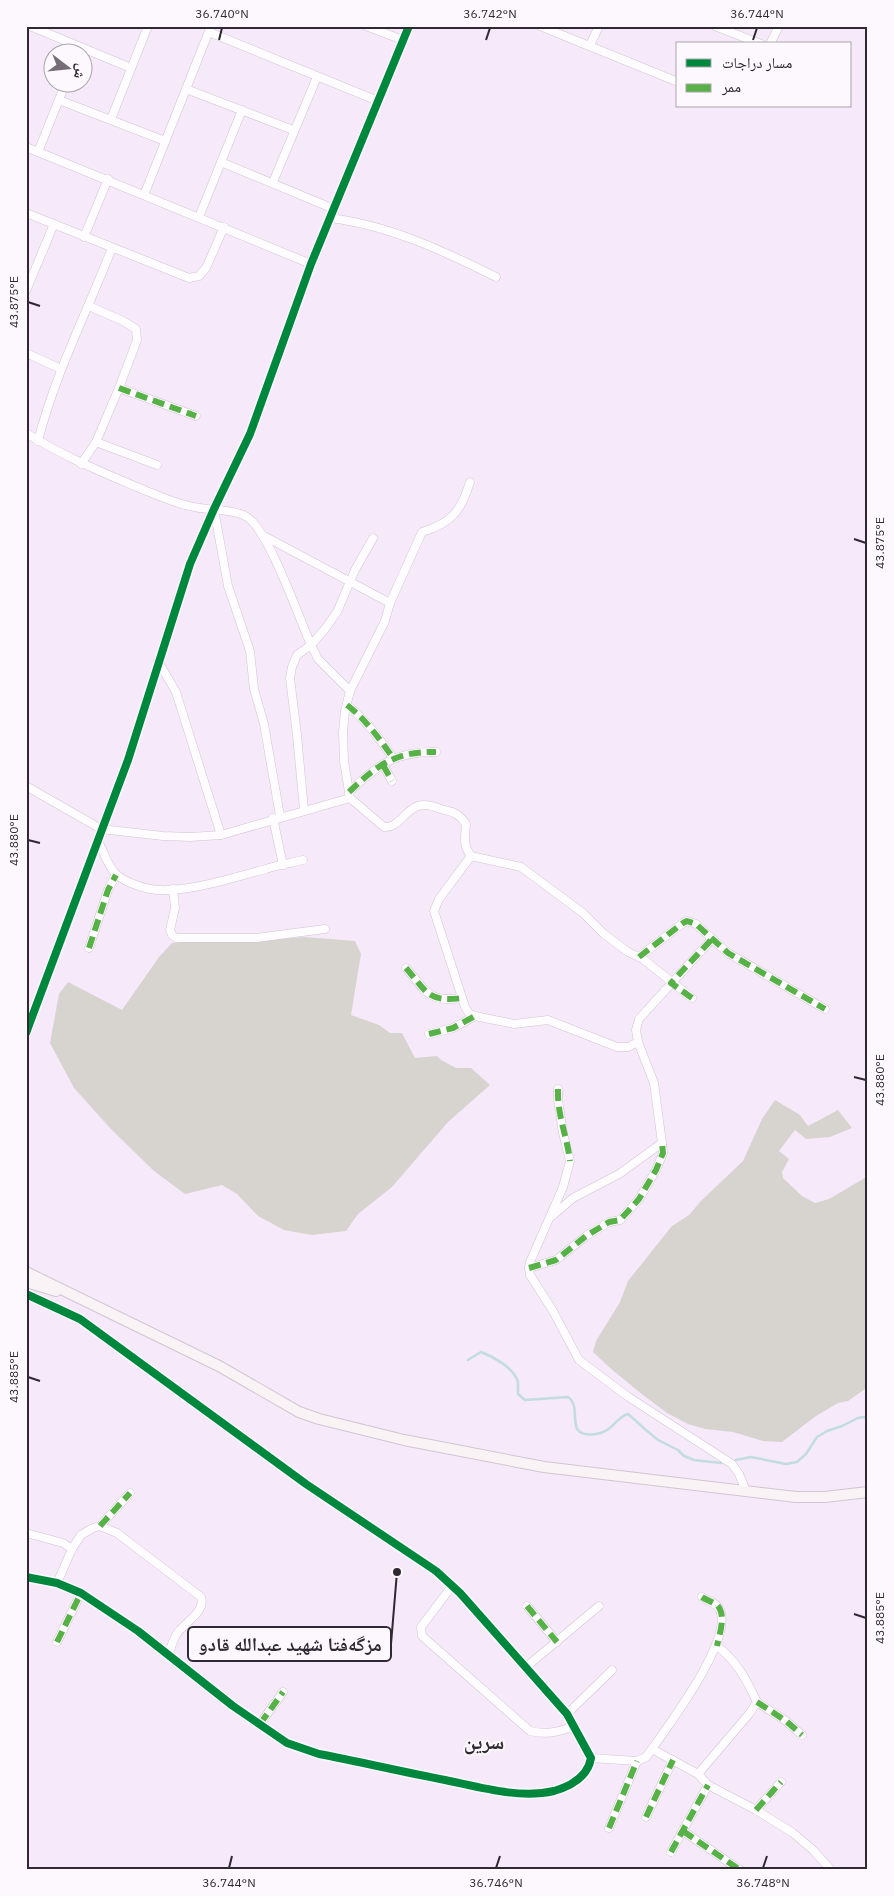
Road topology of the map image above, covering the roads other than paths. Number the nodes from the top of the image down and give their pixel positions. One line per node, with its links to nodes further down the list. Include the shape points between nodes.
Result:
1 (30, 26): 11 (street)
2 (148, 26): 16 (street)
3 (366, 26): 10 (street)
4 (409, 26): 10 (street)
5 (540, 26): 14 (street)
6 (599, 26): 14 (street)
7 (715, 26): 12 (street)
8 (779, 26): 13 (street)
9 (210, 29): 17 (street); 19 (street)
10 (404, 40): 22 (street)
11 (63, 42)
12 (756, 42)
13 (771, 42)
14 (590, 45): 18 (street)
15 (92, 54): 16 (street)
16 (131, 68): 24 (street)
17 (316, 77): 22 (street); 25 (street)
18 (676, 81)
19 (186, 89): 23 (street); 26 (street)
20 (62, 92): 21 (street)
21 (59, 100): 24 (street); 28 (street)
22 (378, 101): 33 (street)
23 (242, 110): 25 (street); 29 (street)
24 (111, 119): 26 (street)
25 (293, 130): 31 (street)
26 (164, 141): 32 (street)
27 (26, 147): 28 (street)
28 (38, 152): 30 (street)
29 (221, 162): 31 (street); 35 (street)
30 (108, 179): 32 (street); 39 (street)
31 (272, 182): 33 (street)
32 (144, 194): 35 (street)
33 (334, 209): 36 (street)
34 (26, 213): 37 (street)
35 (199, 217): 38 (street)
36 (330, 218): 41 (street); 42 (street, via 356,221 386,230 463,260)
37 (54, 224): 39 (street); 43 (street)
38 (224, 227): 40 (street, via 206,268 199,276 189,278); 41 (street)
39 (84, 237): 40 (street)
40 (112, 248): 44 (street)
41 (311, 264): 55 (street, via 250,434)
42 (496, 277)
43 (26, 291)
44 (89, 306): 46 (street); 47 (street, via 136,329 136,340)
45 (26, 353): 46 (street)
46 (61, 369): 50 (street)
47 (119, 388): 48 (street); 51 (street)
48 (196, 416)
49 (26, 433): 50 (street)
50 (38, 441): 52 (street)
51 (96, 442): 52 (street); 53 (street)
52 (81, 464): 55 (street, via 180,504)
53 (157, 464)
54 (470, 482): 59 (street, via 460,509 450,520 422,532)
55 (214, 509): 56 (street, via 246,516); 61 (street, via 190,564); 71 (street, via 228,586 250,651 254,690 264,724)
56 (262, 536): 58 (street); 60 (street, via 272,552)
57 (373, 538): 58 (street)
58 (349, 582): 59 (street); 60 (street, via 337,612)
59 (390, 603): 62 (street, via 385,621)
60 (311, 645): 62 (street, via 318,659); 70 (street, via 297,655 290,678)
61 (158, 661): 72 (street, via 128,760); 73 (street, via 176,692)
62 (350, 691): 63 (street)
63 (346, 705): 65 (street, via 359,714); 69 (street, via 343,732)
64 (436, 752): 65 (street, via 406,753)
65 (393, 758): 66 (street)
66 (383, 765): 67 (street); 69 (street, via 362,780)
67 (392, 780)
68 (26, 786): 72 (street)
69 (349, 795): 70 (street); 75 (street, via 379,824 389,827 417,806 456,812 466,824 465,844)
70 (304, 810): 71 (street)
71 (276, 817): 73 (street); 77 (street)
72 (101, 829): 73 (street, via 163,836); 74 (street)
73 (221, 834)
74 (97, 840): 78 (street); 90 (street)
75 (471, 856): 83 (street, via 521,867 583,913 604,934); 86 (street, via 434,911)
76 (303, 860): 77 (street)
77 (283, 865): 79 (street, via 209,884)
78 (116, 875): 79 (street, via 150,889); 82 (street)
79 (172, 889): 80 (street, via 175,908 170,930 176,938 256,938)
80 (325, 930)
81 (711, 940): 83 (street, via 696,924 687,921); 85 (street); 88 (street, via 728,954)
82 (89, 948)
83 (639, 957): 85 (street)
84 (406, 968): 86 (street, via 434,998)
85 (671, 982): 87 (street); 92 (street, via 639,1019 636,1030)
86 (462, 998): 89 (street, via 469,1013)
87 (692, 998)
88 (825, 1009)
89 (475, 1016): 91 (street, via 454,1028); 92 (street, via 514,1024 548,1020 617,1047 628,1047)
90 (26, 1033)
91 (429, 1034)
92 (638, 1042): 94 (street, via 654,1083)
93 (558, 1088): 95 (street, via 570,1161)
94 (662, 1143): 95 (street, via 619,1174 573,1198); 96 (street, via 663,1153 656,1170 639,1199 620,1220 609,1222 586,1236 556,1260)
95 (550, 1218): 96 (street)
96 (529, 1268): 101 (street, via 579,1360 627,1396 732,1464)
97 (26, 1272): 100 (street)
98 (26, 1282): 100 (street)
99 (26, 1294): 109 (street, via 80,1319 306,1484 413,1554)
100 (69, 1294): 101 (street, via 219,1366 299,1412 319,1419 404,1440 544,1466)
101 (746, 1490): 102 (street, via 825,1497)
102 (868, 1492)
103 (130, 1493): 104 (street)
104 (100, 1526): 106 (street, via 81,1535); 117 (street, via 117,1533 201,1597 201,1608 177,1634)
105 (26, 1533): 106 (street, via 63,1543)
106 (72, 1549): 108 (street)
107 (26, 1577): 108 (street)
108 (57, 1583): 110 (street)
109 (452, 1586): 118 (street); 124 (street, via 421,1627 422,1636 530,1731 551,1733)
110 (81, 1593): 114 (street); 117 (street)
111 (702, 1597): 116 (street, via 720,1611 722,1619)
112 (528, 1606): 115 (street)
113 (599, 1606): 115 (street)
114 (57, 1642)
115 (557, 1642): 118 (street)
116 (717, 1646): 121 (street, via 740,1669); 126 (street)
117 (168, 1655): 123 (street)
118 (526, 1667): 122 (street)
119 (612, 1670): 122 (street)
120 (283, 1692): 123 (street)
121 (757, 1702): 125 (street); 130 (street)
122 (567, 1714): 124 (street)
123 (260, 1724): 127 (street, via 287,1743 319,1754 520,1793 554,1791 571,1784 590,1767)
124 (574, 1726): 127 (street)
125 (802, 1735)
126 (652, 1749): 128 (street); 129 (street)
127 (592, 1758): 129 (street)
128 (673, 1760): 130 (street); 134 (street)
129 (638, 1761): 135 (street)
130 (698, 1774): 132 (street)
131 (781, 1782): 133 (street)
132 (708, 1785): 133 (street); 136 (street)
133 (756, 1810): 139 (street, via 793,1833)
134 (646, 1817)
135 (609, 1828)
136 (683, 1831): 137 (street); 138 (street)
137 (671, 1852)
138 (740, 1870)
139 (832, 1870)

